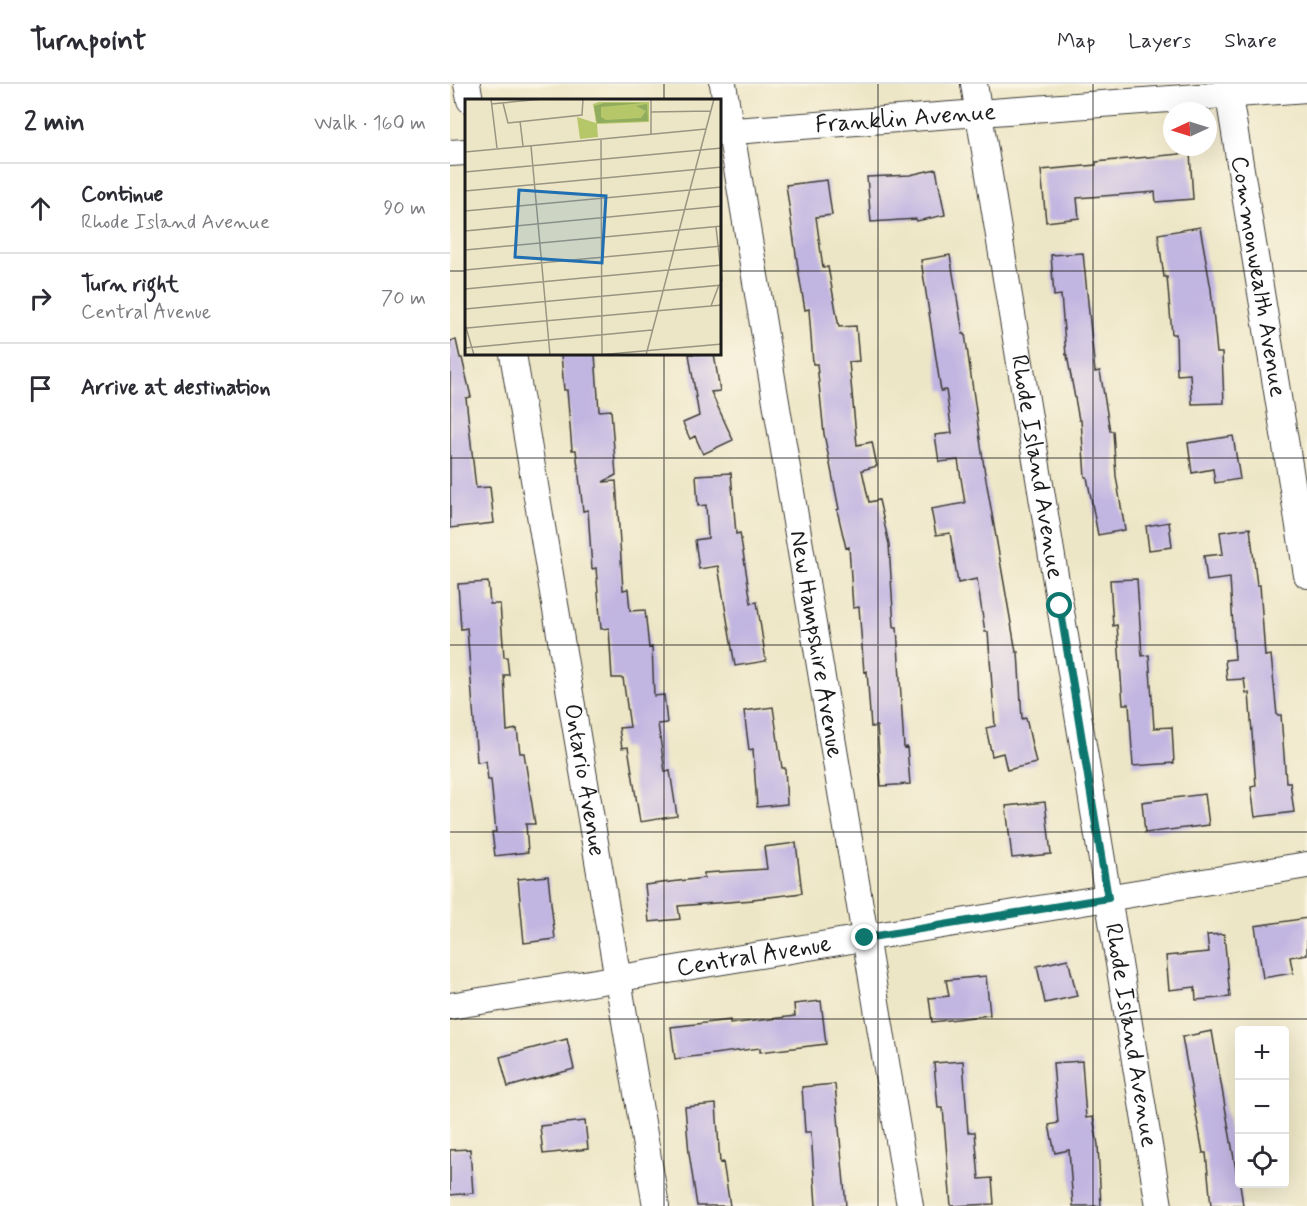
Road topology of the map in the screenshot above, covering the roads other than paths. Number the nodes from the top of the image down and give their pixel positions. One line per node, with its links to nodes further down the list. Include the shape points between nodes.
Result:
1 (468, 84): 6 (street)
2 (723, 84): 8 (street, New Hampshire Avenue)
3 (974, 84): 7 (street, Rhode Island Avenue)
4 (1307, 89): 5 (street, Franklin Avenue)
5 (1228, 90): 7 (street, Franklin Avenue); 12 (street, Commonwealth Avenue)
6 (470, 99)
7 (979, 113): 8 (street, Franklin Avenue); 14 (street, Rhode Island Avenue)
8 (725, 131): 15 (street, New Hampshire Avenue)
9 (465, 152): 10 (street)
10 (450, 153)
11 (513, 356): 16 (street, Ontario Avenue)
12 (1307, 574)
13 (1307, 866): 14 (street, Central Avenue)
14 (1108, 898): 15 (street, Central Avenue); 20 (street, Rhode Island Avenue)
15 (865, 938): 16 (street, Central Avenue); 19 (street, New Hampshire Avenue)
16 (618, 979): 17 (street, Central Avenue); 18 (street, Ontario Avenue)
17 (450, 1006)
18 (656, 1206)
19 (909, 1206)
20 (1159, 1206)

